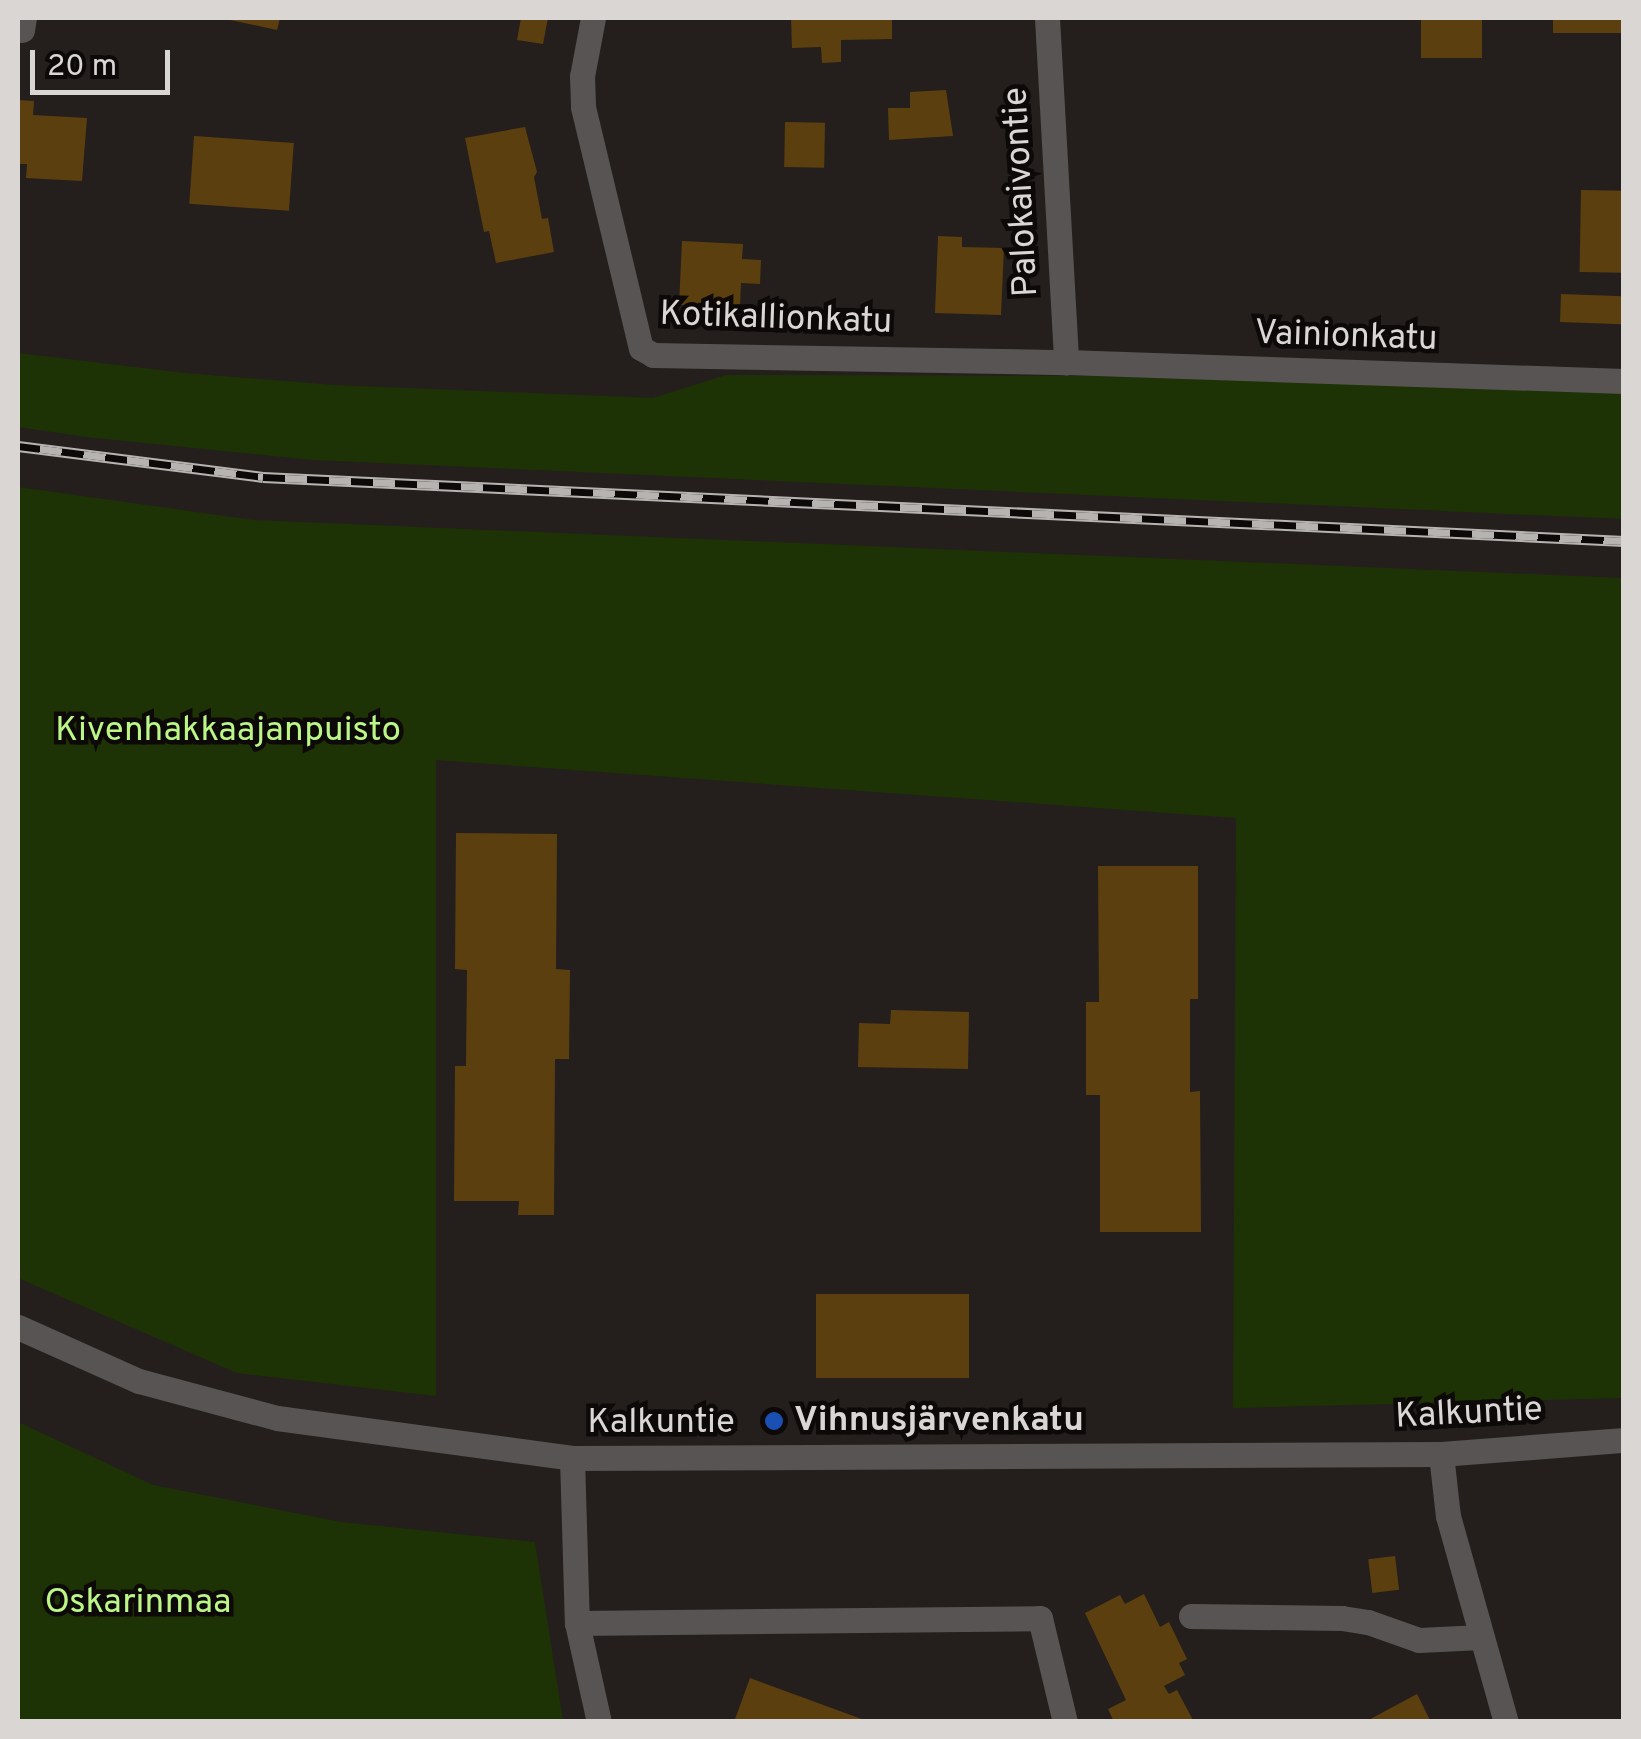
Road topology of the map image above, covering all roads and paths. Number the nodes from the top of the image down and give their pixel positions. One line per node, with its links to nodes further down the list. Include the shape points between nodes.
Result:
1 (593, 18): 3 (street, Kotikallionkatu, via 583,107 641,348 654,355)
2 (1047, 18): 3 (street, Palokaivontie)
3 (1066, 362): 4 (street, Vainionkatu)
4 (1624, 382)
5 (18, 1328): 8 (street, Kalkuntie, via 139,1381 277,1418)
6 (1624, 1440): 7 (street, Kalkuntie)
7 (1441, 1454): 8 (street, Kalkuntie); 11 (street, via 1448,1516)
8 (572, 1458): 10 (street)
9 (1191, 1616): 11 (street, via 1342,1618 1420,1640)
10 (577, 1623): 12 (street); 13 (street, via 1040,1618)
11 (1481, 1637): 14 (street)
12 (599, 1722)
13 (1066, 1722)
14 (1506, 1722)

